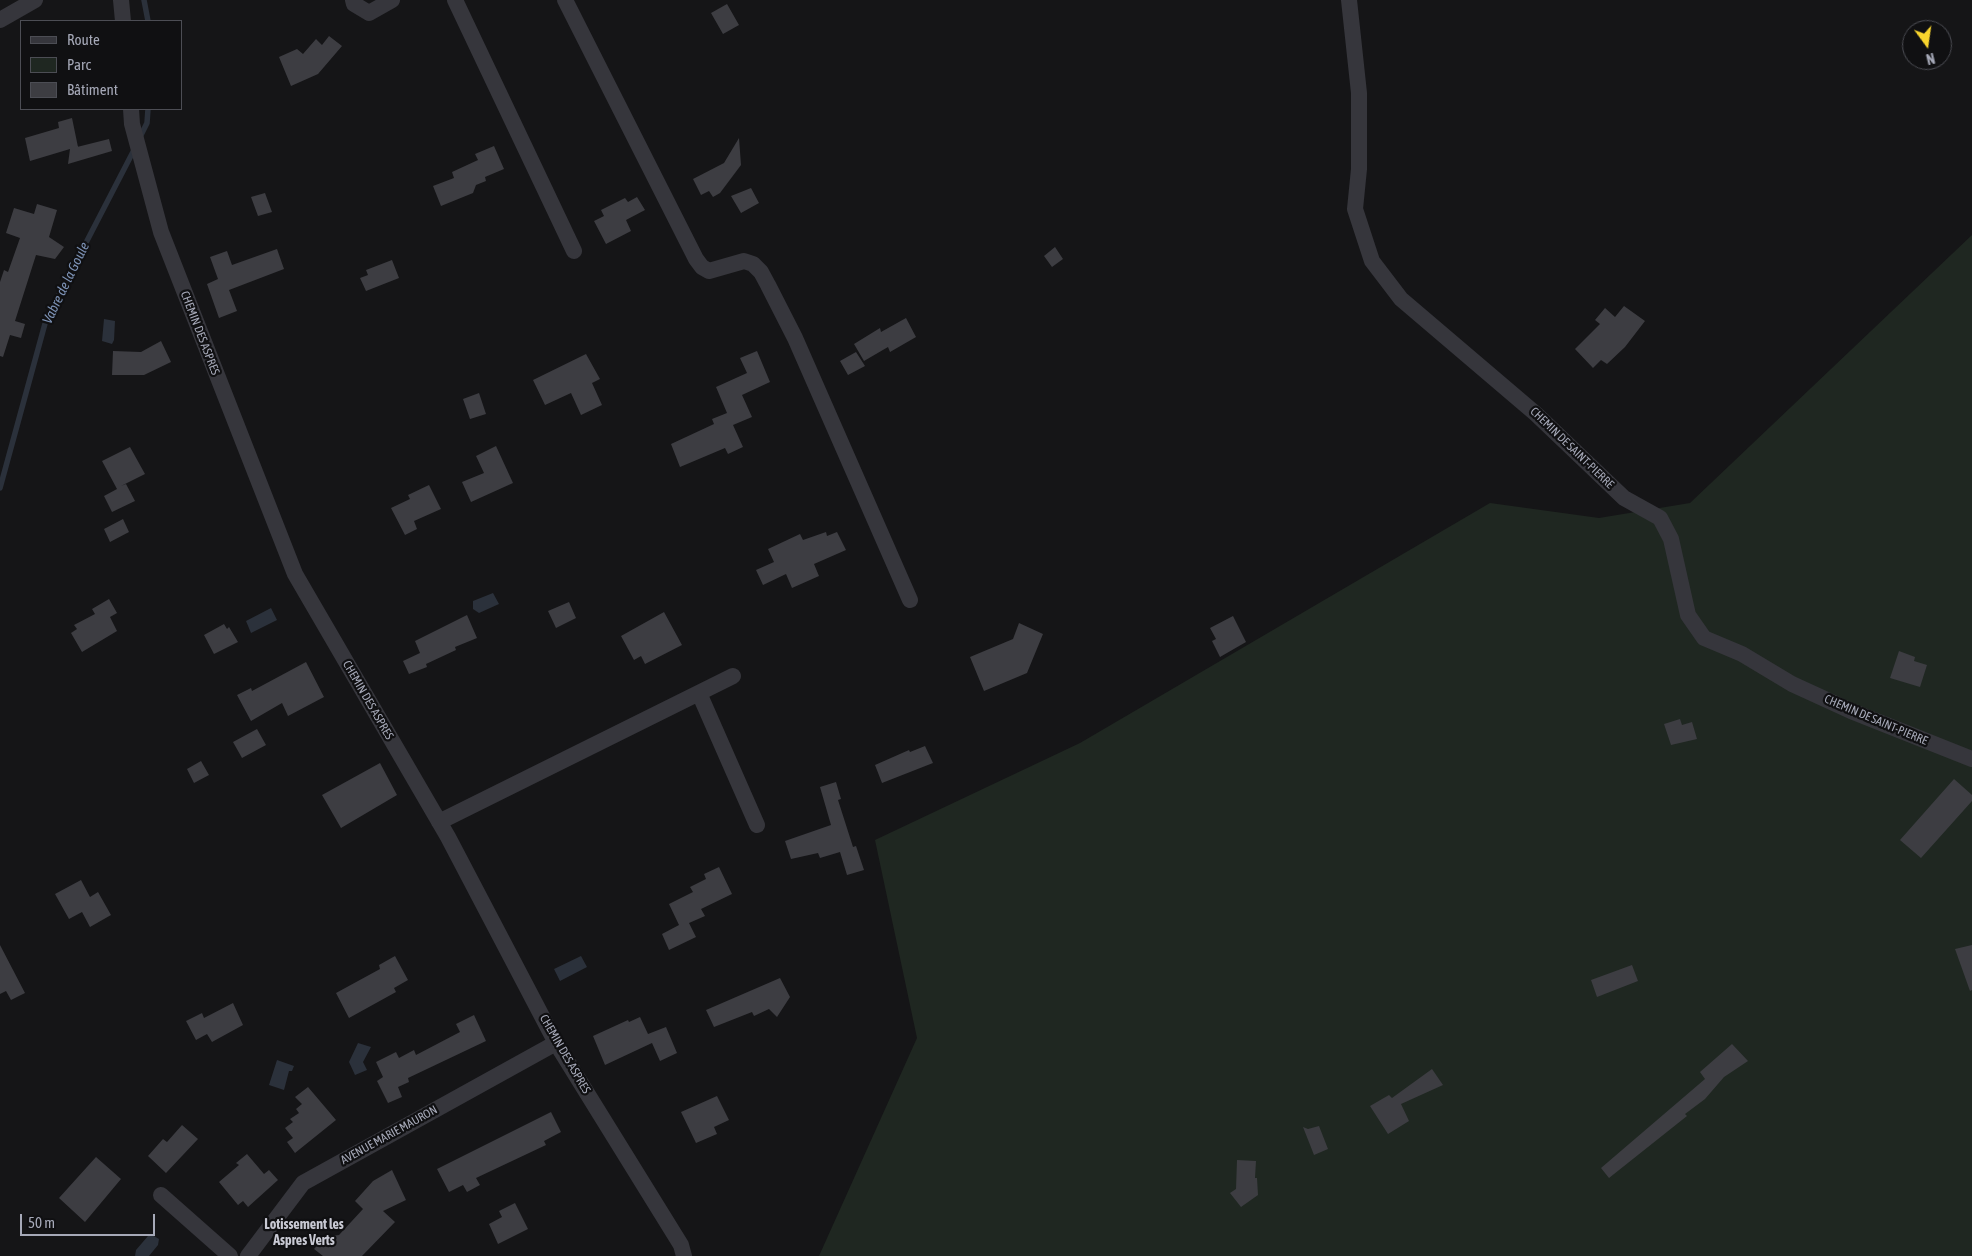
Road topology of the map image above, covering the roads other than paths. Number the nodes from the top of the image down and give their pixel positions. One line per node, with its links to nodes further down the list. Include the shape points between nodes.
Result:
1 (34, 0): 8 (street)
2 (121, 0): 9 (street)
3 (353, 0): 4 (street, via 369,14)
4 (392, 0)
5 (455, 0): 11 (street)
6 (565, 0): 12 (street, via 702,268 709,271 744,261 753,264 768,285 795,338)
7 (1349, 0): 15 (street, CHEMIN DE SAINT-PIERRE, via 1359,93 1359,169 1355,209 1372,261 1402,299 1536,414 1624,498 1660,518 1671,539 1688,615 1704,638 1742,654 1792,684 1852,712)
8 (0, 20)
9 (123, 20)
10 (131, 110): 16 (street, CHEMIN DES ASPRES, via 161,232 295,574)
11 (574, 251)
12 (910, 600)
13 (733, 676): 14 (street)
14 (699, 693): 16 (street); 17 (street)
15 (1972, 759)
16 (439, 822): 18 (street, CHEMIN DES ASPRES)
17 (757, 825)
18 (556, 1042): 20 (street, AVENUE MARIE MAURON, via 303,1183); 22 (street, CHEMIN DES ASPRES, via 681,1244)
19 (161, 1196): 21 (street)
20 (251, 1255)
21 (230, 1256)
22 (684, 1256)

